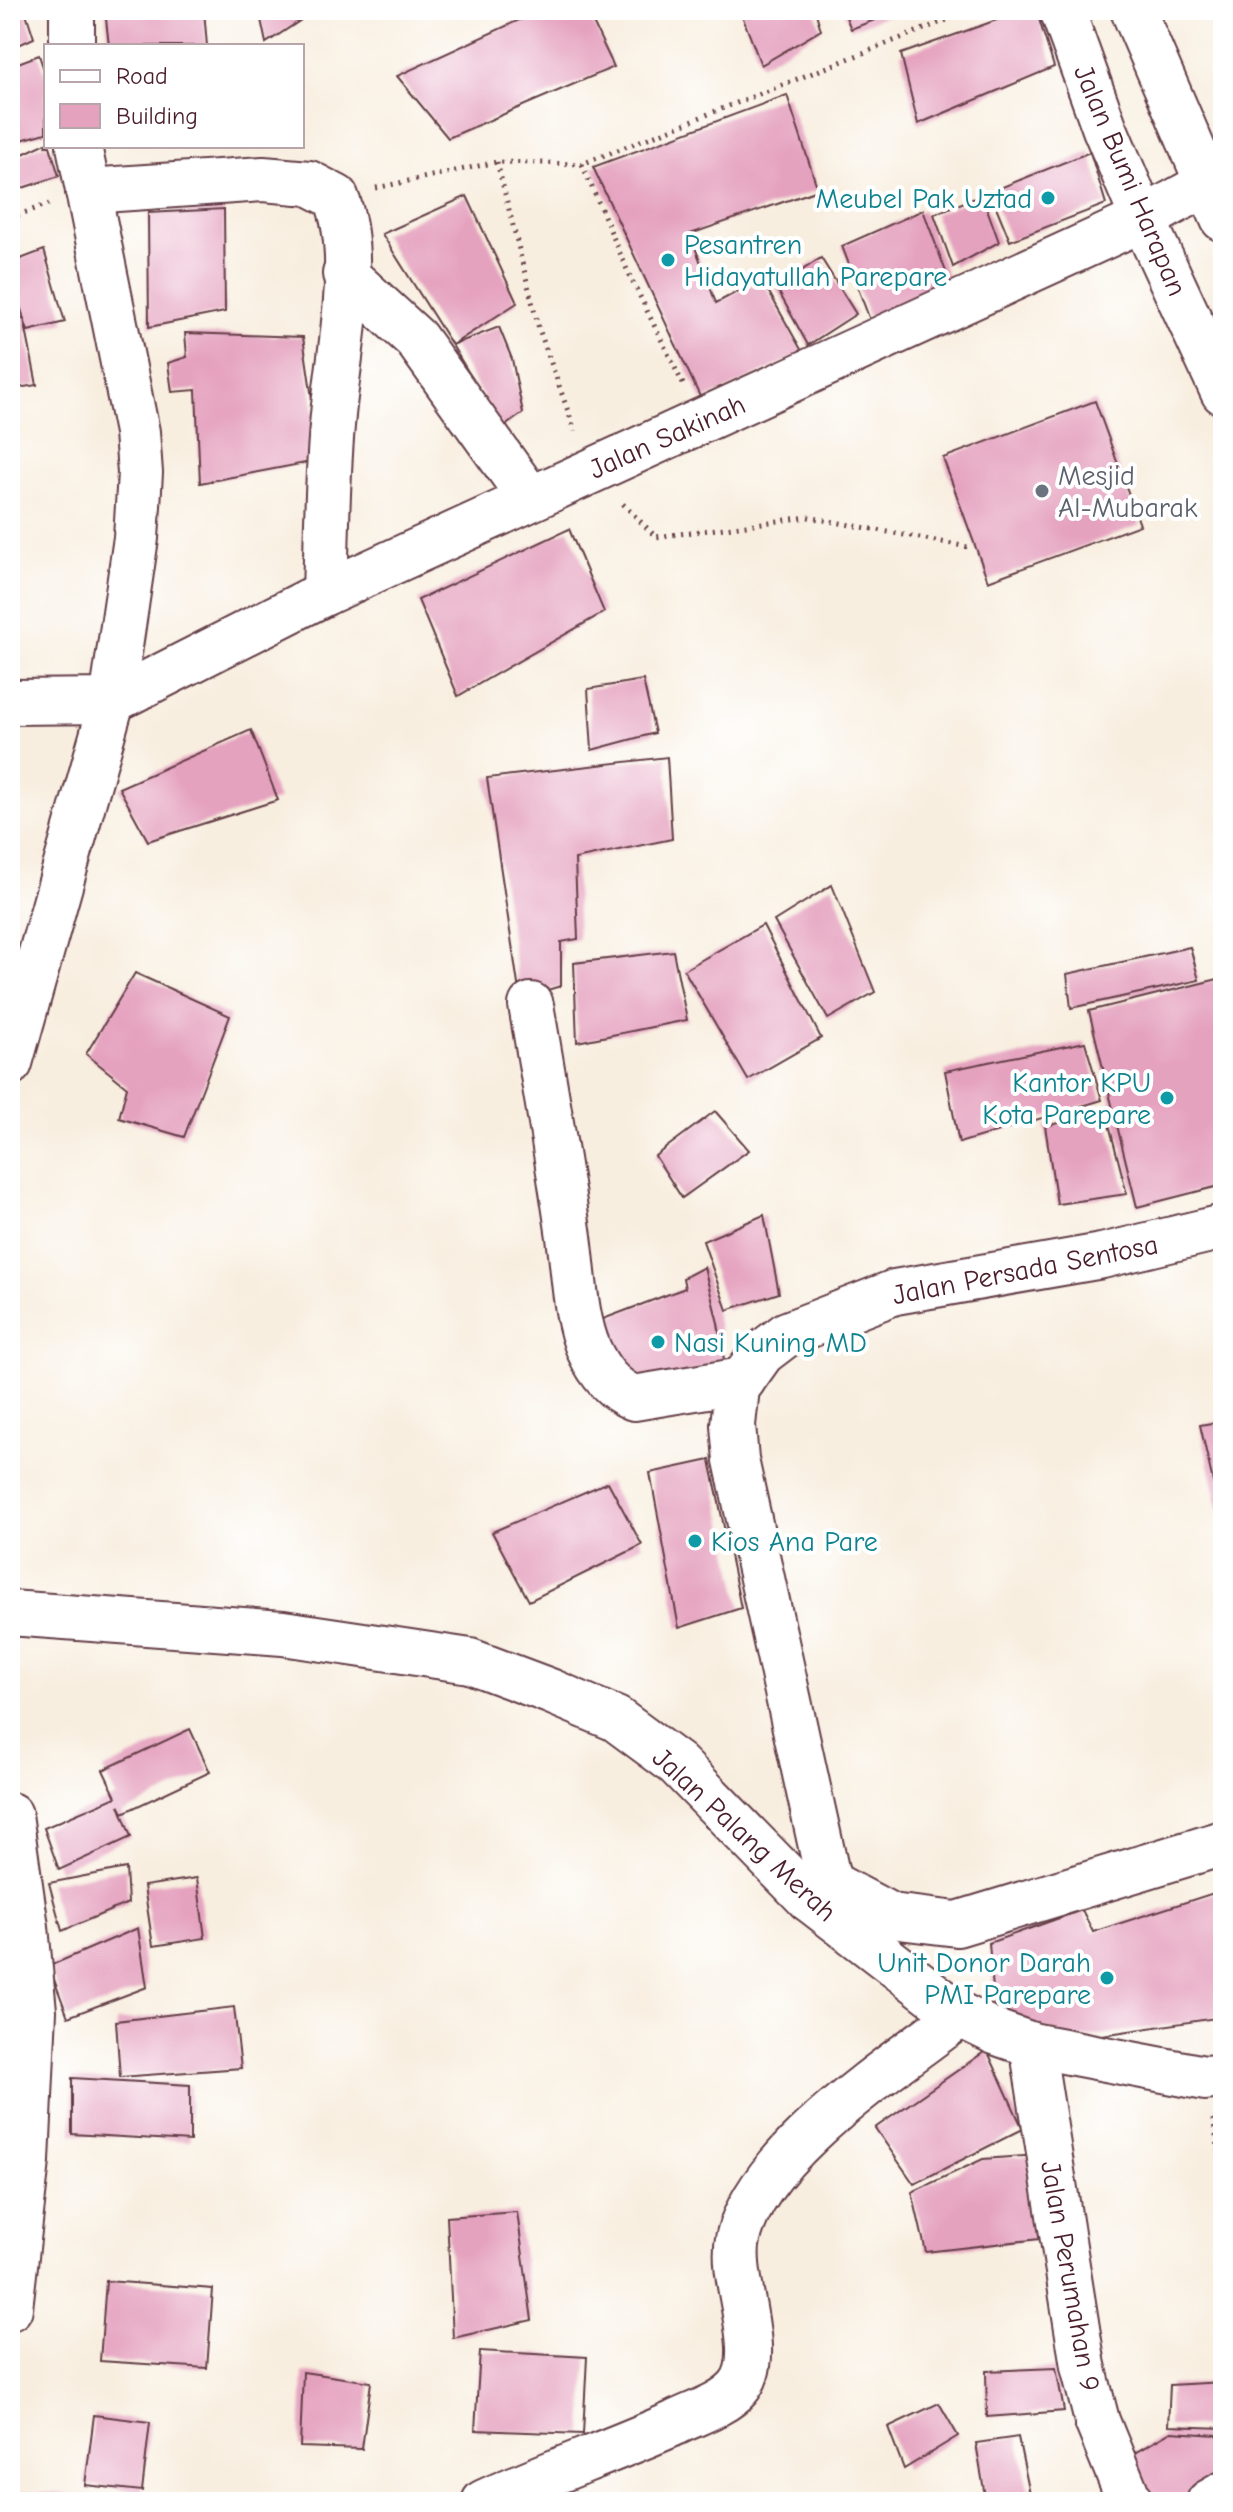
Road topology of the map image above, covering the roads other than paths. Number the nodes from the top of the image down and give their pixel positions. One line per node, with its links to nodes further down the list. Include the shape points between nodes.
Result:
1 (72, 10): 4 (street)
2 (1062, 10): 8 (street, Jalan Bumi Harapan)
3 (1133, 10): 7 (street)
4 (72, 44)
5 (79, 148): 6 (street)
6 (88, 191): 9 (street, via 263,179 309,183 336,197 344,217); 13 (street, via 137,432 140,473)
7 (1218, 192): 8 (street, Jalan Sakinah)
8 (1143, 219): 10 (street, Jalan Bumi Harapan); 11 (street, Jalan Sakinah)
9 (345, 274): 11 (street, via 416,339); 12 (street, via 332,417)
10 (1223, 392)
11 (530, 498): 12 (street, Jalan Sakinah)
12 (325, 593): 13 (street, Jalan Sakinah)
13 (112, 701): 14 (street); 16 (street)
14 (10, 702)
15 (531, 1005): 18 (street, via 582,1330 598,1367 620,1392 634,1398)
16 (10, 1063)
17 (1223, 1227): 18 (street, Jalan Persada Sentosa, via 1102,1256 895,1292 787,1334 762,1353)
18 (743, 1380): 22 (street, Jalan Persada Sentosa, via 737,1388 733,1425 736,1460)
19 (10, 1613): 22 (street, Jalan Palang Merah, via 283,1633 470,1661 616,1719 677,1764)
20 (10, 1815): 26 (street, via 34,2011 27,2161)
21 (1223, 1843): 22 (street, via 957,1924 891,1916)
22 (819, 1891): 23 (street, Jalan Palang Merah)
23 (960, 2015): 24 (street, Jalan Palang Merah); 28 (street, via 823,2119 767,2179 744,2217 737,2271 749,2356 746,2376 737,2389 717,2404 637,2440)
24 (1032, 2045): 25 (street, Jalan Palang Merah); 29 (street, Jalan Perumahan 9, via 1083,2366 1097,2421)
25 (1214, 2077)
26 (10, 2308)
27 (1223, 2494): 30 (street)
28 (484, 2502)
29 (1130, 2502)
30 (1209, 2502)

